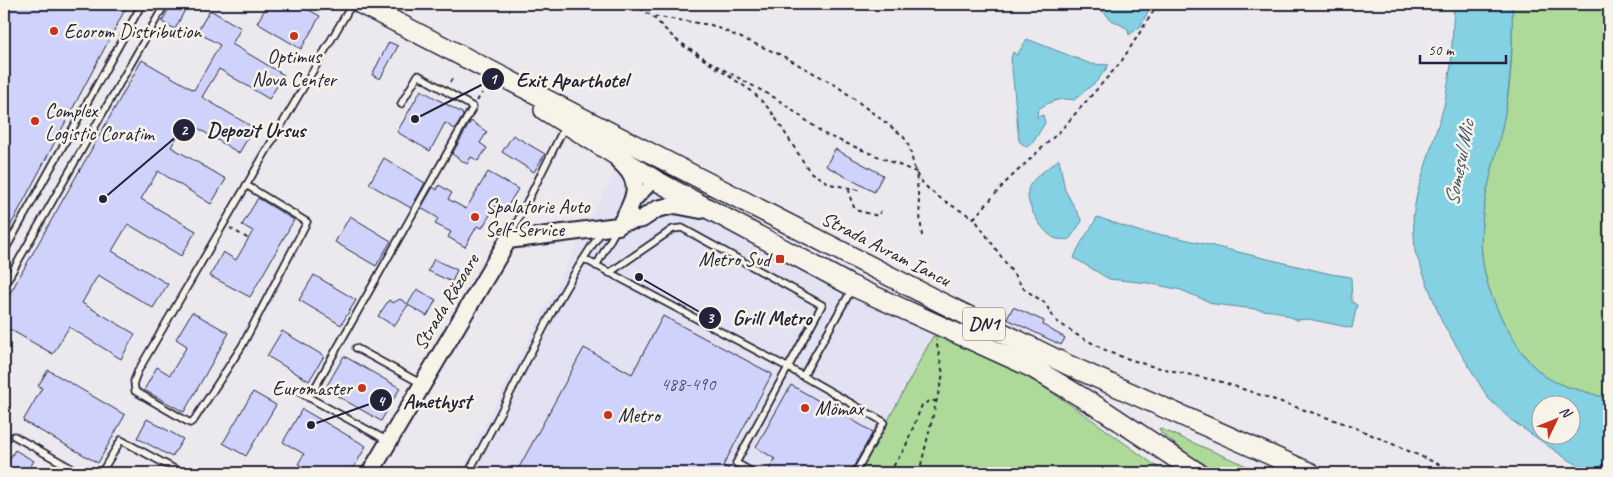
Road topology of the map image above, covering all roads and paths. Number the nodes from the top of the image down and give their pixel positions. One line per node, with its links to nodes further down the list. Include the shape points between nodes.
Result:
1 (142, 4): 30 (lane)
2 (165, 4): 34 (lane)
3 (352, 4): 17 (lane)
4 (362, 4): 9 (main road, Strada Avram Iancu / DN1)
5 (632, 4): 7 (path)
6 (1158, 4): 24 (path, via 1121,62 1060,131 1007,181)
7 (652, 16): 8 (path); 15 (path, via 711,25 781,55 837,86 902,135 908,142)
8 (676, 40): 15 (path, via 777,99 826,135); 18 (path, via 689,52 753,92 771,111 810,172 830,184)
9 (448, 50): 13 (main road, Strada Avram Iancu / DN1); 44 (main road, Strada Avram Iancu / DN1, via 938,301)
10 (453, 77): 11 (path)
11 (450, 82)
12 (401, 104): 42 (lane, via 418,75 473,107)
13 (566, 124): 14 (main road, Strada Avram Iancu / DN1); 29 (lane, Strada Răzoare)
14 (605, 148): 16 (main road, Strada Avram Iancu / DN1); 20 (street, via 625,166 637,185)
15 (916, 172): 24 (path, via 941,200); 27 (path)
16 (662, 184): 20 (street); 21 (street); 23 (main road, Strada Avram Iancu / DN1)
17 (246, 185): 25 (lane); 25 (lane, via 307,222 242,346 190,423 135,391 134,382)
18 (849, 188): 19 (path); 22 (path, via 855,210 878,216)
19 (859, 190)
20 (630, 206): 26 (street)
21 (657, 209): 23 (street, via 683,205); 26 (street, via 642,219)
22 (881, 211)
23 (717, 214): 35 (main road, Strada Avram Iancu / DN1)
24 (974, 218): 63 (path, via 1024,289 1045,303 1055,320 1085,340 1147,365 1222,382 1349,425)
25 (224, 224): 28 (path)
26 (620, 224): 29 (street); 31 (lane, via 600,234); 32 (lane)
27 (922, 236)
28 (249, 239)
29 (508, 240): 40 (street, Strada Răzoare)
30 (4, 252)
31 (584, 259): 32 (lane); 53 (lane, via 566,286)
32 (596, 266): 33 (lane)
33 (609, 273): 38 (lane); 38 (lane, via 673,229 691,232 822,305)
34 (4, 286)
35 (854, 286): 39 (lane); 47 (main road, Strada Avram Iancu / DN1, via 1034,368)
36 (936, 339): 43 (path, via 943,374)
37 (356, 348): 40 (lane)
38 (787, 367): 39 (lane); 54 (lane, via 736,462)
39 (803, 376): 55 (lane, via 884,422)
40 (422, 384): 46 (street, Strada Răzoare)
41 (299, 392): 42 (lane)
42 (309, 398): 46 (lane)
43 (937, 402): 48 (path); 56 (path, via 931,400 922,405 905,448)
44 (1162, 407): 61 (main road, via 1222,449); 62 (main road, Strada Avram Iancu / DN1)
45 (14, 436): 49 (lane)
46 (388, 442): 52 (street, Strada Răzoare)
47 (1180, 462): 59 (main road, Strada Avram Iancu / DN1); 60 (main road)
48 (921, 465): 57 (path); 58 (path)
49 (80, 473)
50 (102, 473): 51 (lane, via 121,440)
51 (182, 473)
52 (370, 473)
53 (468, 473)
54 (754, 473)
55 (855, 473)
56 (889, 473)
57 (917, 473)
58 (923, 473)
59 (1198, 473)
60 (1212, 473)
61 (1280, 473)
62 (1311, 473)
63 (1458, 473)

